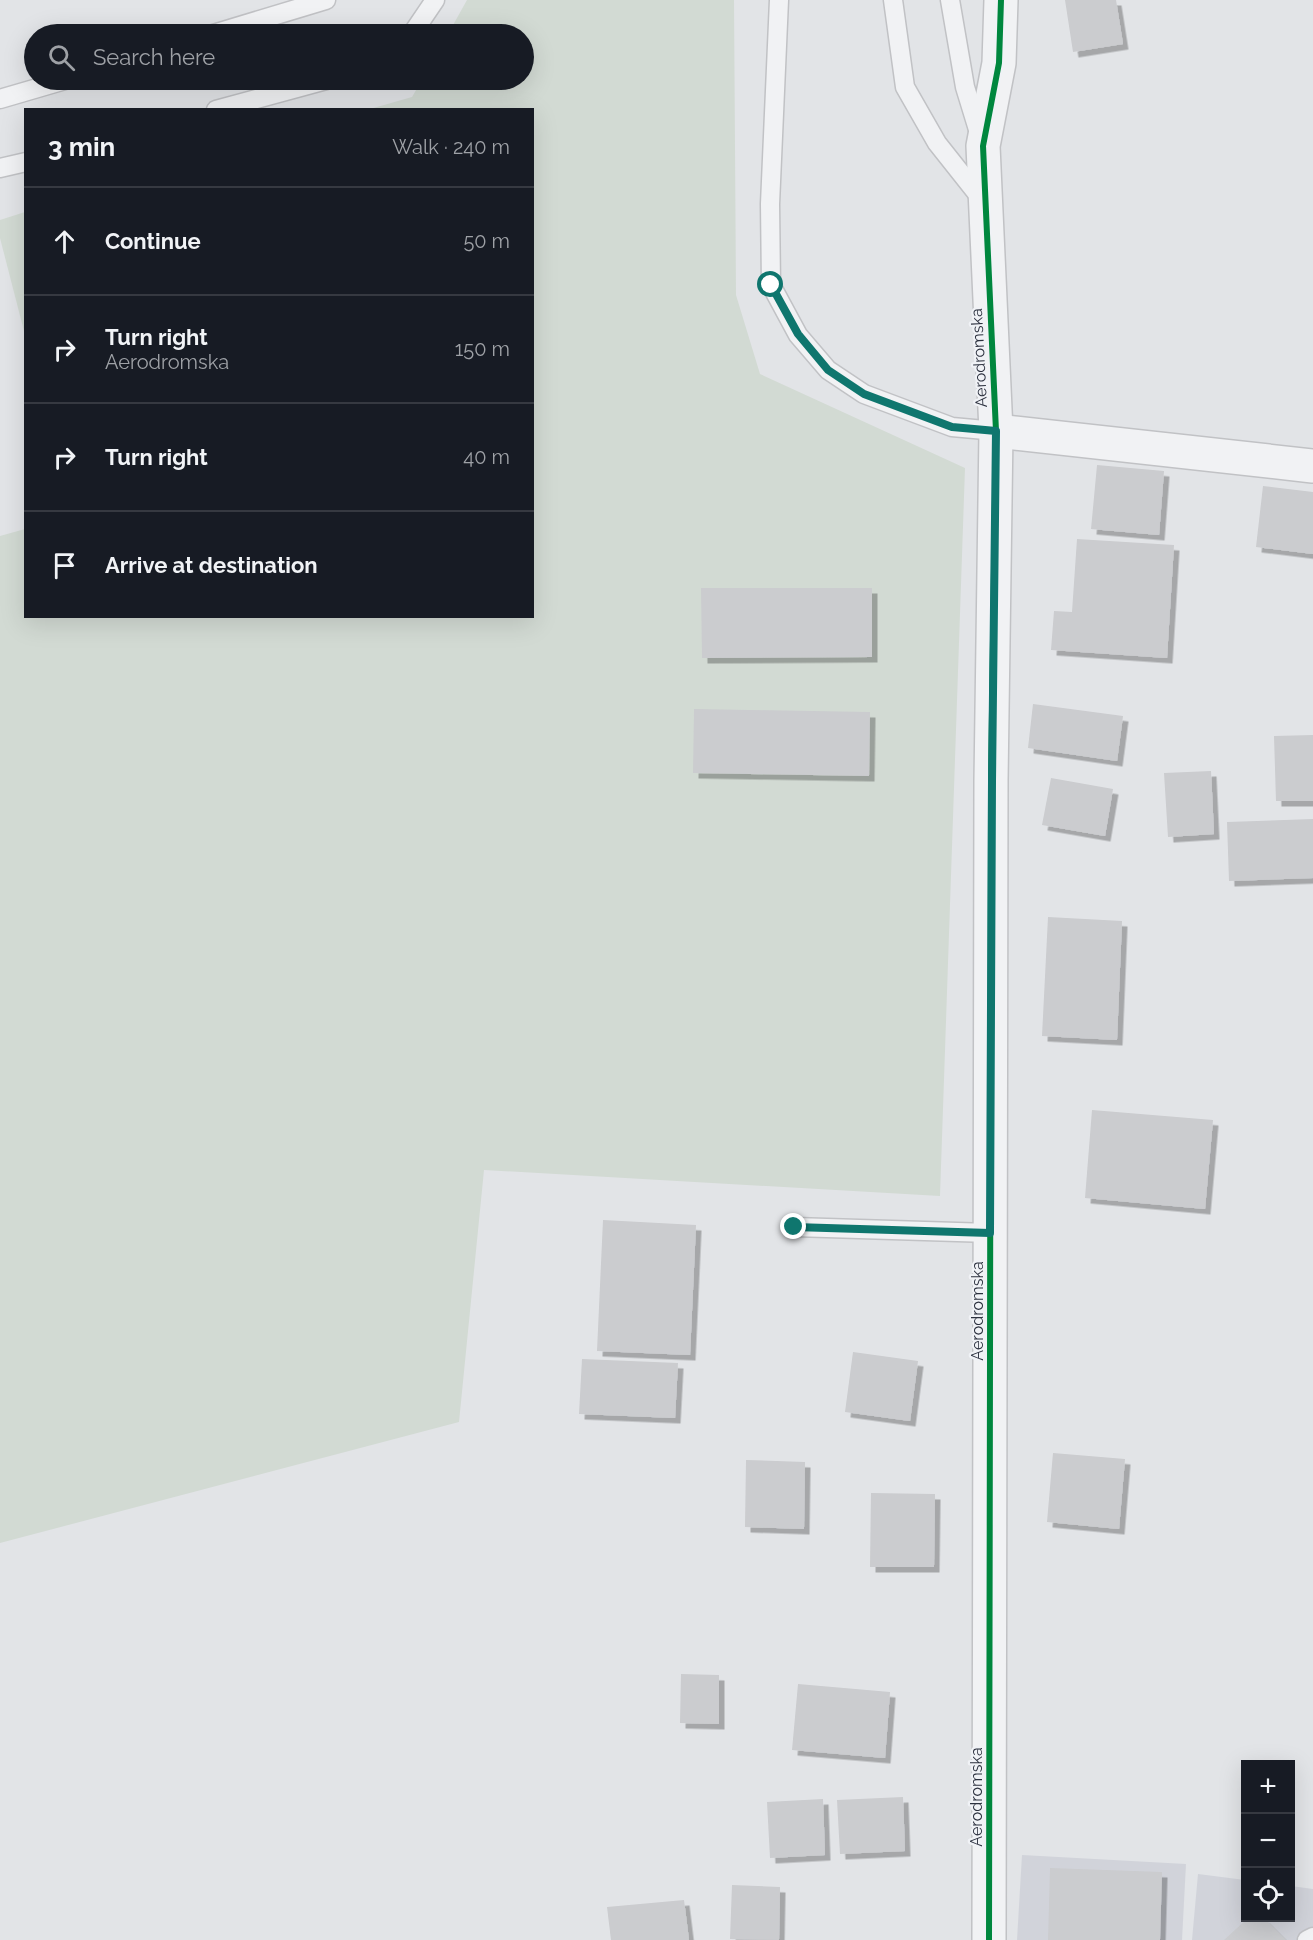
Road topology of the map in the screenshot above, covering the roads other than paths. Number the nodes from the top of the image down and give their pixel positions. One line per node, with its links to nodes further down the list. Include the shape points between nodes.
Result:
1 (326, 0): 7 (lane)
2 (435, 0): 8 (lane)
3 (779, 0): 17 (lane, via 770,204 771,285 798,334 828,370 864,394 952,427)
4 (893, 0): 16 (lane, via 905,87 937,143)
5 (950, 0): 13 (lane, via 965,87)
6 (1001, 0): 13 (street, Aerodromska, via 999,63)
7 (246, 24)
8 (419, 24)
9 (31, 90): 11 (lane)
10 (289, 90): 12 (lane)
11 (0, 99)
12 (223, 108)
13 (983, 146): 16 (street, Aerodromska)
14 (24, 162): 15 (lane)
15 (0, 168)
16 (986, 204): 17 (street, Aerodromska)
17 (996, 431): 18 (street, Aerodromska); 20 (street, Aerodromska)
18 (1313, 466)
19 (794, 1227): 20 (lane)
20 (990, 1233): 22 (street, Aerodromska)
21 (1313, 1937): 23 (lane)
22 (989, 1940)
23 (1307, 1940)

